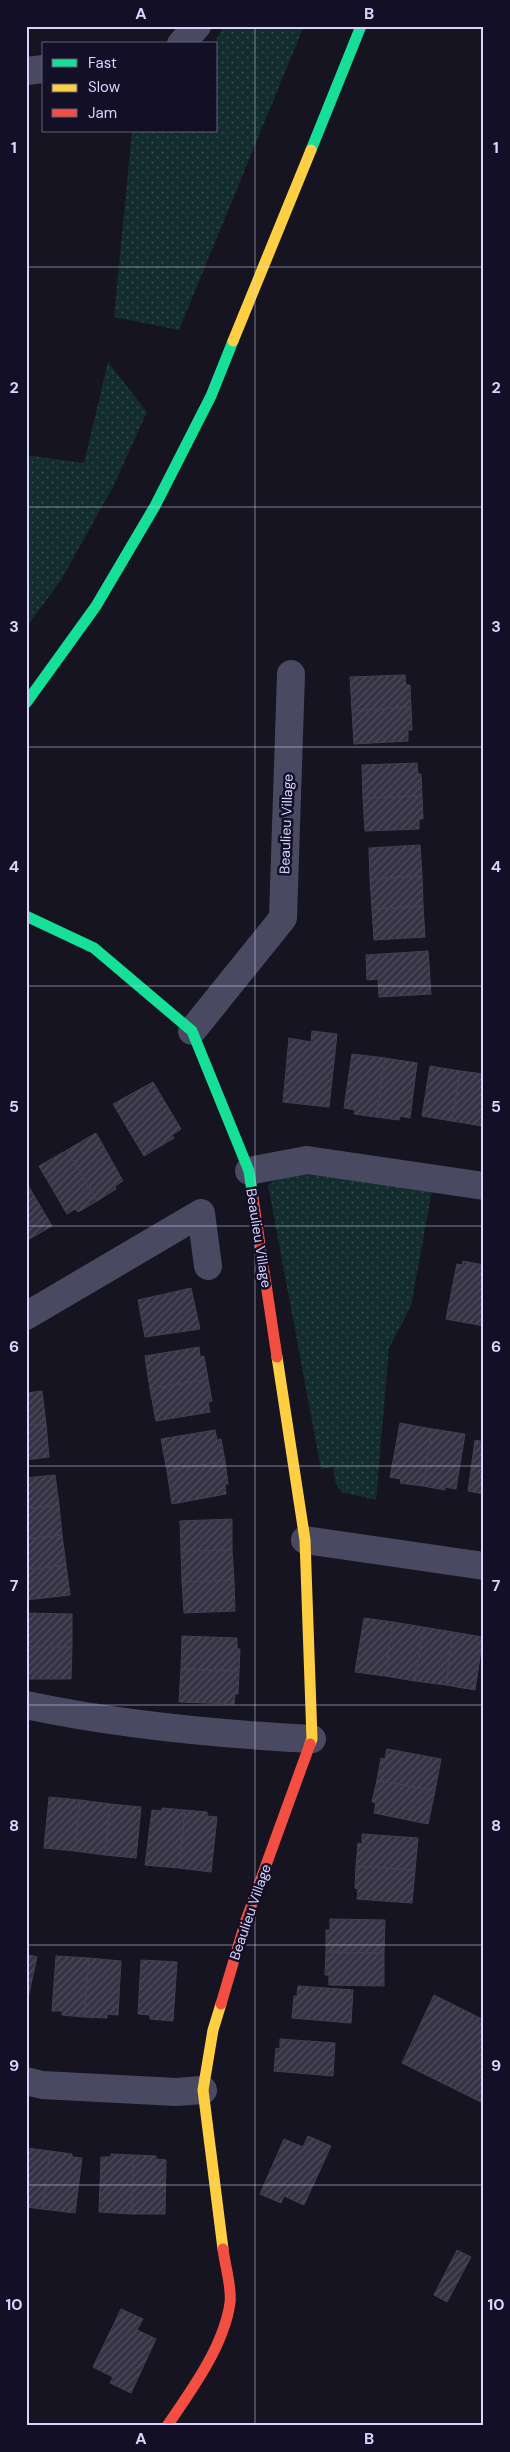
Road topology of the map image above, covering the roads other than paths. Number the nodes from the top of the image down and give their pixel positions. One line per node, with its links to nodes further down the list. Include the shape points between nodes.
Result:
1 (197, 26): 3 (street)
2 (361, 26): 7 (street, via 211,396 155,506 96,606)
3 (182, 42)
4 (42, 69): 5 (street)
5 (26, 71)
6 (291, 674): 9 (street, Beaulieu Village, via 283,918)
7 (26, 703)
8 (26, 916): 9 (street, via 94,948)
9 (192, 1031): 10 (street)
10 (249, 1171): 11 (street, Beaulieu Village, via 307,1160); 14 (street, Beaulieu Village)
11 (484, 1186)
12 (208, 1266): 13 (street, via 201,1213)
13 (26, 1316)
14 (305, 1540): 15 (street); 17 (street, Beaulieu Village)
15 (484, 1566)
16 (26, 1705): 17 (street, via 78,1716 227,1734)
17 (312, 1739): 19 (street, Beaulieu Village, via 242,1932 213,2030)
18 (26, 2082): 19 (street, via 176,2092)
19 (203, 2090): 20 (street, Beaulieu Village, via 230,2302 220,2337 193,2388)
20 (167, 2426)

